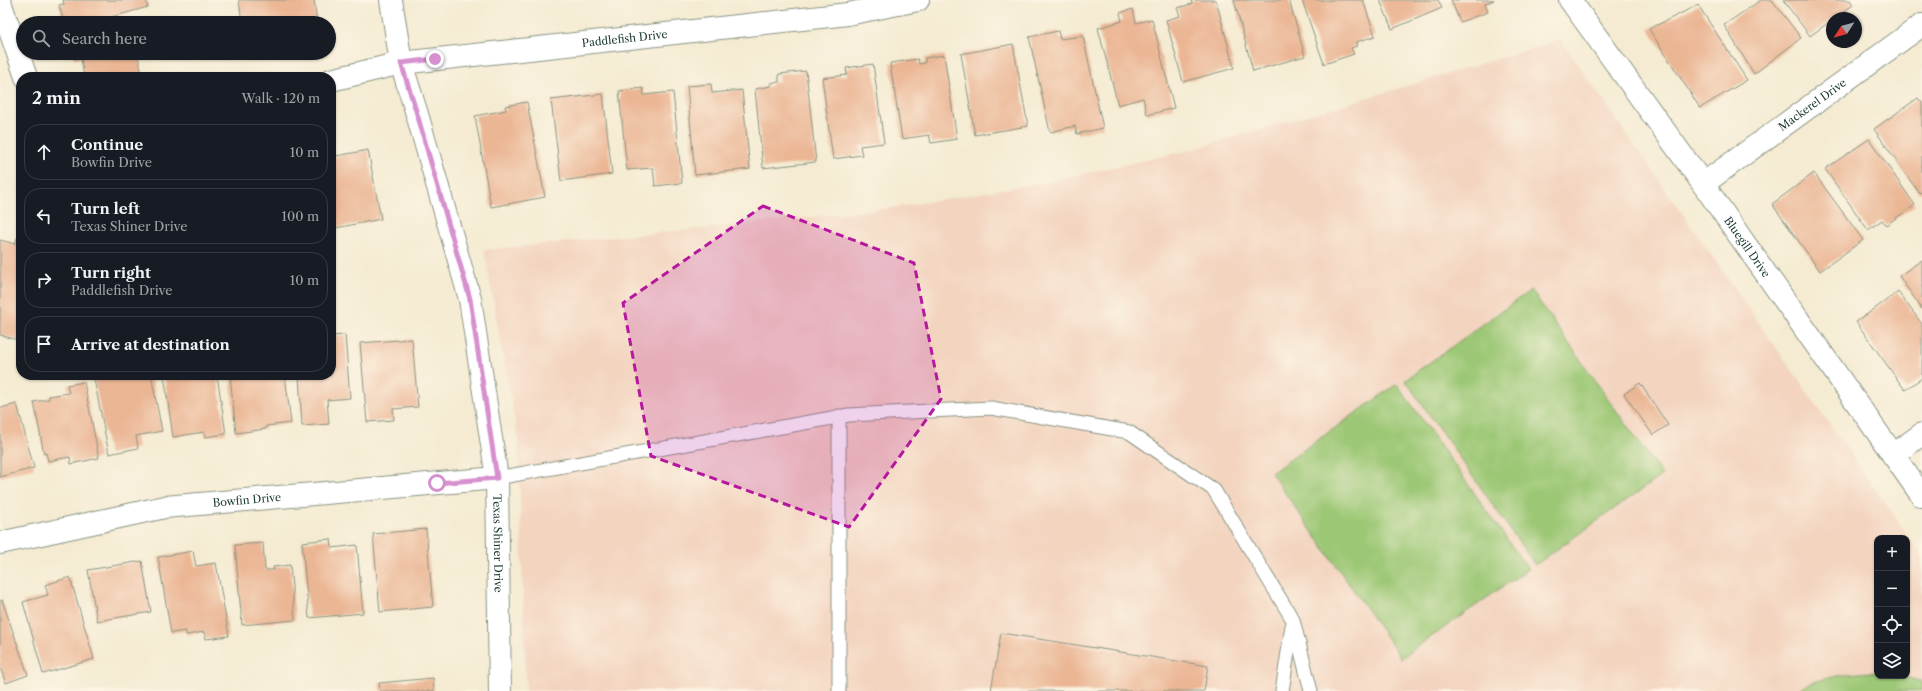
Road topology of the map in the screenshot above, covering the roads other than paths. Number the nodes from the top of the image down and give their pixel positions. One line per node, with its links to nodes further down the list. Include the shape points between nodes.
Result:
1 (391, 0): 8 (street, Texas Shiner Drive)
2 (918, 0): 8 (street, Paddlefish Drive, via 848,14)
3 (1570, 0): 11 (street, Bluegill Drive)
4 (0, 2): 6 (street)
5 (1922, 25): 11 (street, Mackerel Drive)
6 (16, 48)
7 (20, 60): 9 (street)
8 (401, 63): 10 (street, Paddlefish Drive); 15 (street, Texas Shiner Drive, via 470,299)
9 (24, 72)
10 (336, 79)
11 (1703, 184): 14 (street, Bluegill Drive)
12 (839, 416): 15 (lane); 18 (lane, via 991,408 1129,432 1214,490); 20 (lane)
13 (1922, 434): 14 (street)
14 (1893, 455): 16 (street, Bluegill Drive)
15 (497, 478): 17 (street, Bowfin Drive, via 165,508); 19 (street, Texas Shiner Drive)
16 (1922, 496)
17 (0, 543)
18 (1293, 620): 21 (lane); 22 (lane)
19 (500, 691)
20 (839, 691)
21 (1282, 691)
22 (1311, 691)

